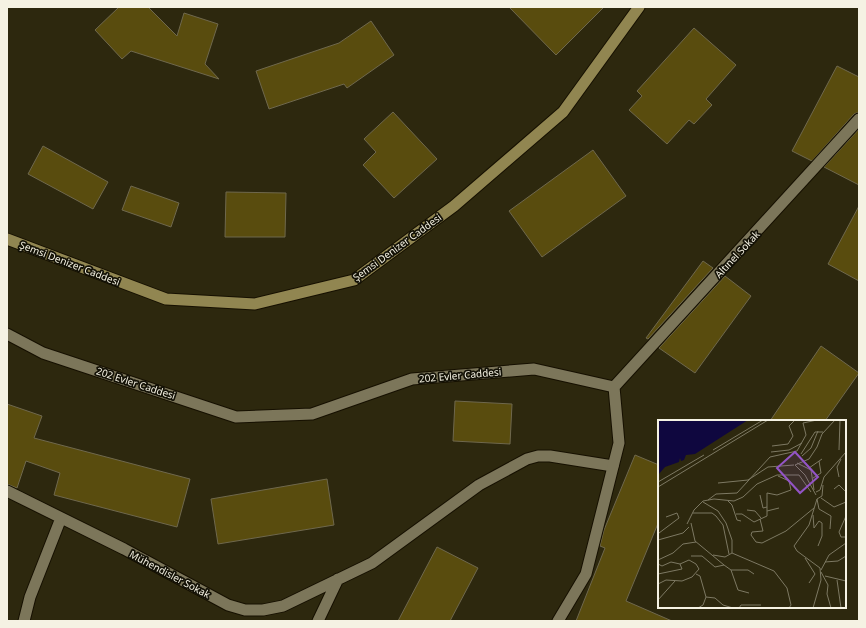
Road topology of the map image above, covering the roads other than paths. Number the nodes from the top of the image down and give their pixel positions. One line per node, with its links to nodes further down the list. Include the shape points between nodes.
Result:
1 (639, 7): 3 (main road, Şemsi Denizer Caddesi, via 563,112 454,206 354,280 255,304 166,299)
2 (859, 120): 5 (street, Altınel Sokak)
3 (7, 239)
4 (7, 334): 5 (street, 202 Evler Caddesi, via 44,353 236,417 312,414 412,379 534,369)
5 (614, 387): 6 (street, via 619,443)
6 (613, 466): 9 (street, Mühendisler Sokak, via 550,456 527,459 479,486 372,563); 12 (street, via 586,574)
7 (7, 491): 8 (street, Mühendisler Sokak)
8 (61, 518): 9 (street, Mühendisler Sokak, via 228,605 245,610 283,606); 10 (street, via 30,597)
9 (338, 579): 11 (street)
10 (24, 621)
11 (318, 621)
12 (558, 621)

